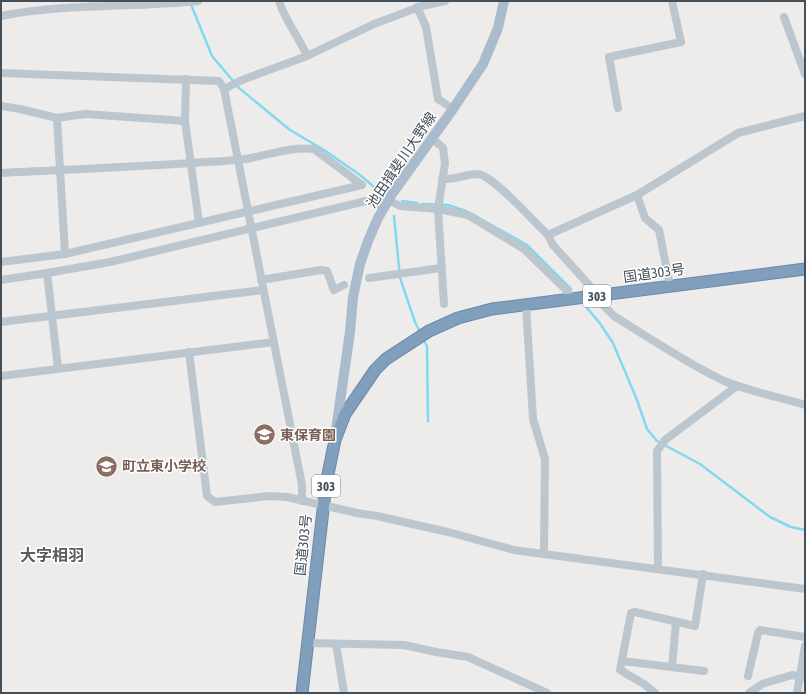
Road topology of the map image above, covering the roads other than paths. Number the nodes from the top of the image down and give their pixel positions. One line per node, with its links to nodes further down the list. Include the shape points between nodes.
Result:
1 (198, 1): 6 (street)
2 (279, 1): 10 (street, via 282,12)
3 (445, 1): 7 (street)
4 (504, 1): 17 (main road, 池田揖斐川大野線, via 498,28 486,58)
5 (672, 1): 16 (street, via 681,42 609,57)
6 (194, 2): 8 (street, via 30,10)
7 (420, 5): 10 (street); 17 (street, via 438,99)
8 (1, 16)
9 (784, 17): 12 (street)
10 (307, 56): 14 (street)
11 (1, 73): 13 (street)
12 (805, 74)
13 (186, 79): 14 (street, via 219,81); 20 (street)
14 (227, 87): 22 (street)
15 (1, 106): 19 (street)
16 (618, 108)
17 (453, 109): 21 (main road, 池田揖斐川大野線)
18 (805, 116): 27 (street, via 738,133)
19 (57, 118): 20 (street, via 85,114); 24 (street)
20 (185, 121): 23 (street)
21 (432, 138): 26 (street, via 444,148); 28 (main road, 池田揖斐川大野線)
22 (238, 160): 23 (street); 30 (street); 30 (street, via 286,150 314,149 362,185)
23 (190, 163): 24 (street); 31 (street)
24 (60, 170): 25 (street); 34 (street)
25 (1, 173)
26 (442, 179): 29 (street); 33 (street, via 481,174 495,183)
27 (637, 195): 33 (street); 43 (street, via 645,218 659,230)
28 (386, 204): 29 (street); 32 (street, via 366,201); 58 (main road, 池田揖斐川大野線, via 360,264 353,297)
29 (438, 209): 36 (street); 46 (street, via 468,215 524,249 568,292)
30 (248, 212): 31 (street); 32 (street)
31 (199, 223): 34 (street)
32 (251, 229): 38 (street, via 110,262); 41 (street)
33 (548, 235): 45 (street, via 553,246)
34 (65, 254): 35 (street)
35 (1, 262)
36 (441, 268): 39 (street); 47 (street)
37 (805, 269): 43 (highway, 国道303号 / 303)
38 (47, 273): 40 (street); 49 (street)
39 (369, 278)
40 (1, 280)
41 (261, 280): 42 (street, via 321,270 327,271 334,290); 44 (street)
42 (344, 285)
43 (670, 286): 45 (highway, 国道303号 / 303)
44 (263, 290): 49 (street); 51 (street)
45 (599, 296): 46 (highway, 国道303号 / 303); 56 (street, via 603,305 614,316 700,368)
46 (570, 300): 48 (highway, 国道303号 / 303)
47 (444, 304)
48 (526, 305): 53 (highway, 国道303号 / 303, via 492,309 458,318 429,331); 61 (street, via 533,419 545,459)
49 (52, 316): 50 (street); 54 (street)
50 (1, 322)
51 (274, 342): 52 (street); 59 (street, via 302,485)
52 (189, 352): 54 (street); 59 (street, via 207,496 214,502 269,496)
53 (398, 352): 58 (highway, 国道303号 / 303, via 375,370 345,414); 60 (highway, 国道303号 / 303, via 366,392 352,418 342,442)
54 (58, 368): 55 (street)
55 (1, 376)
56 (736, 386): 57 (street); 62 (street, via 665,440 657,451)
57 (805, 405)
58 (335, 440): 60 (highway, 国道303号 / 303)
59 (302, 501): 60 (street)
60 (326, 506): 61 (street, via 448,532 514,550); 67 (highway, 国道303号 / 303)
61 (544, 554): 62 (street)
62 (658, 569): 63 (street)
63 (703, 574): 64 (street); 65 (street, via 695,626)
64 (805, 589)
65 (676, 622): 70 (street, via 631,613); 71 (street)
66 (805, 637): 73 (street, via 760,630)
67 (311, 643): 68 (street); 75 (highway, 国道303号 / 303); 76 (highway, 国道303号 / 303)
68 (336, 644): 77 (street); 78 (street, via 404,645 468,657)
69 (805, 646): 74 (street)
70 (622, 661): 71 (street); 79 (street, via 620,670)
71 (672, 667): 72 (street)
72 (704, 671)
73 (748, 676)
74 (803, 677): 80 (street, via 792,675 762,684); 81 (street)
75 (302, 693)
76 (306, 693)
77 (344, 693)
78 (547, 693)
79 (655, 693)
80 (749, 693)
81 (798, 693)

